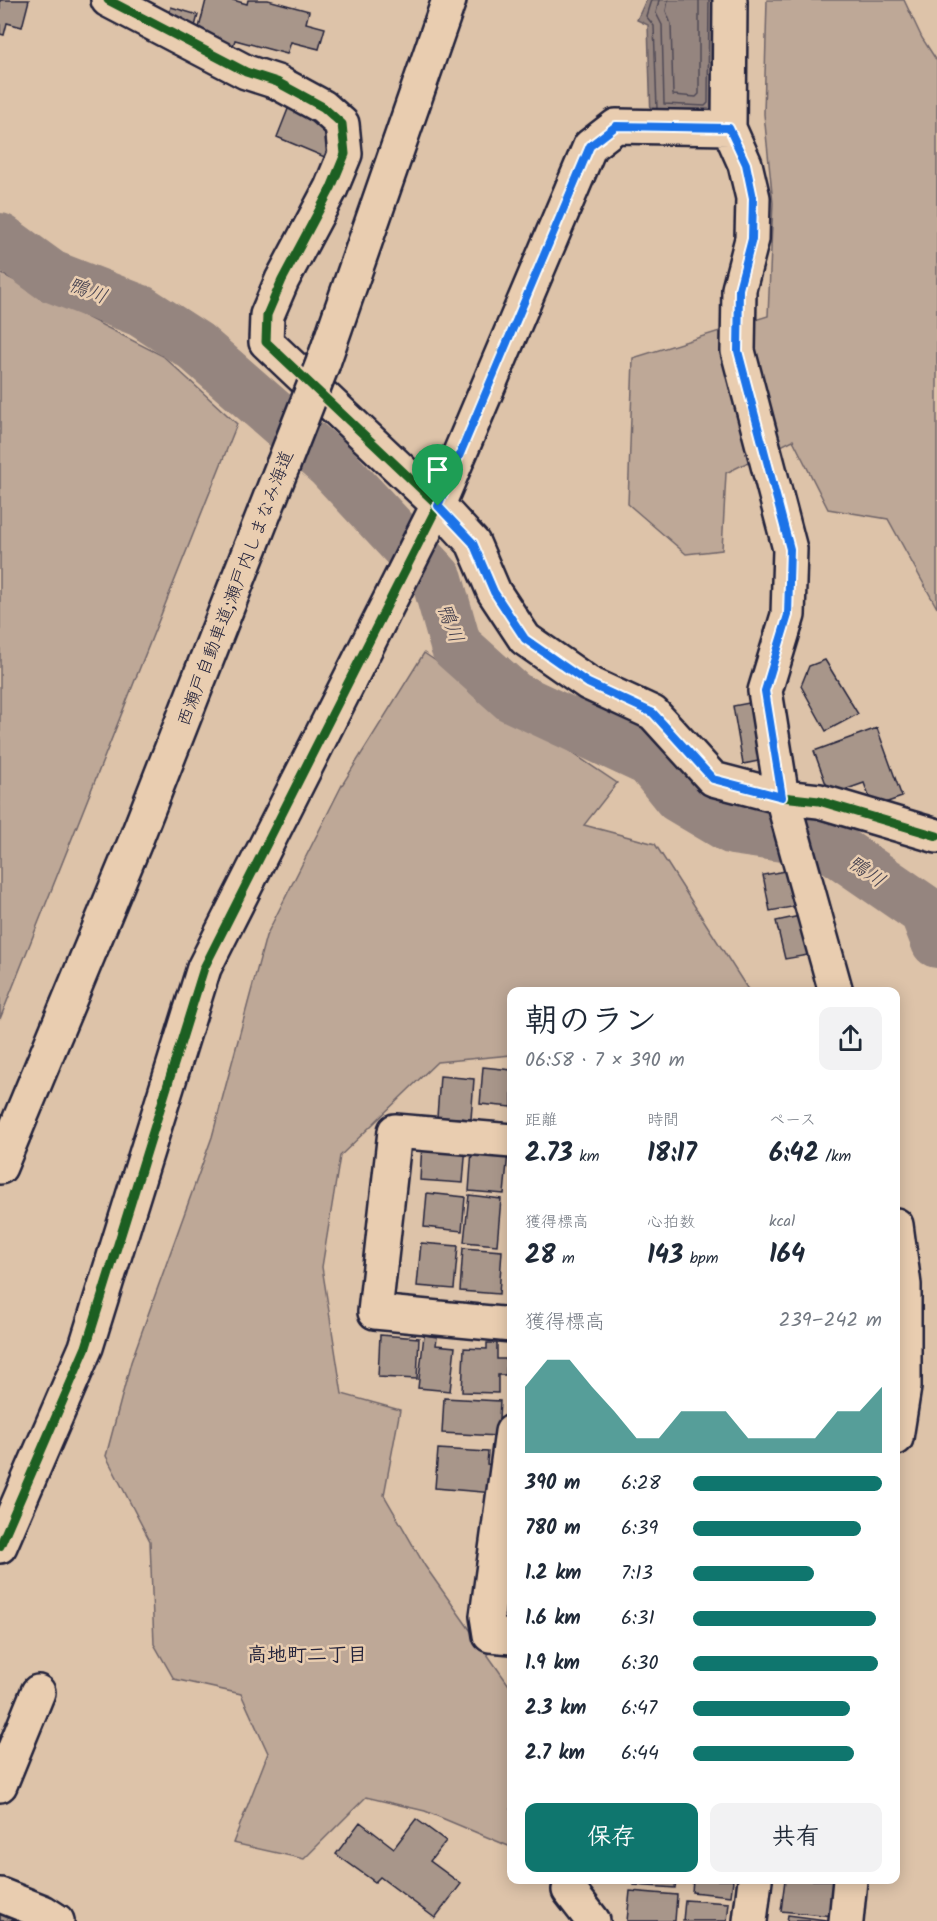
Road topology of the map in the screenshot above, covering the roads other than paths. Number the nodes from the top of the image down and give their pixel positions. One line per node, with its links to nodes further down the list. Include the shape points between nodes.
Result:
1 (108, 0): 5 (main road, via 246,72 277,82 323,107 342,124 345,154 267,315 266,342)
2 (449, 0): 10 (main road, 西瀬戸自動車道;瀬戸内しまなみ海道, bridge, via 323,363 135,842)
3 (730, 0): 4 (main road)
4 (729, 128): 5 (main road, via 616,126 590,146); 6 (main road, via 746,164 753,198 752,239 739,289 738,351 790,549 788,615 765,691)
5 (438, 506): 6 (main road, via 473,543 494,592 525,639 588,683 653,713 713,779); 15 (main road, via 204,969 86,1347)
6 (782, 797): 7 (main road, via 819,801); 8 (main road)
7 (937, 836)
8 (835, 987)
9 (507, 1141): 12 (main road, via 395,1131 375,1312)
10 (0, 1167)
11 (900, 1255): 13 (main road, via 904,1285 904,1387)
12 (507, 1325)
13 (900, 1412)
14 (507, 1469): 16 (main road, via 487,1616 490,1635)
15 (0, 1545)
16 (507, 1637)
17 (38, 1692): 18 (main road)
18 (0, 1785)
19 (755, 1884): 25 (main road)
20 (850, 1884): 26 (main road)
21 (570, 1890): 24 (main road)
22 (0, 1895): 23 (main road)
23 (57, 1921)
24 (593, 1921)
25 (750, 1921)
26 (846, 1921)

